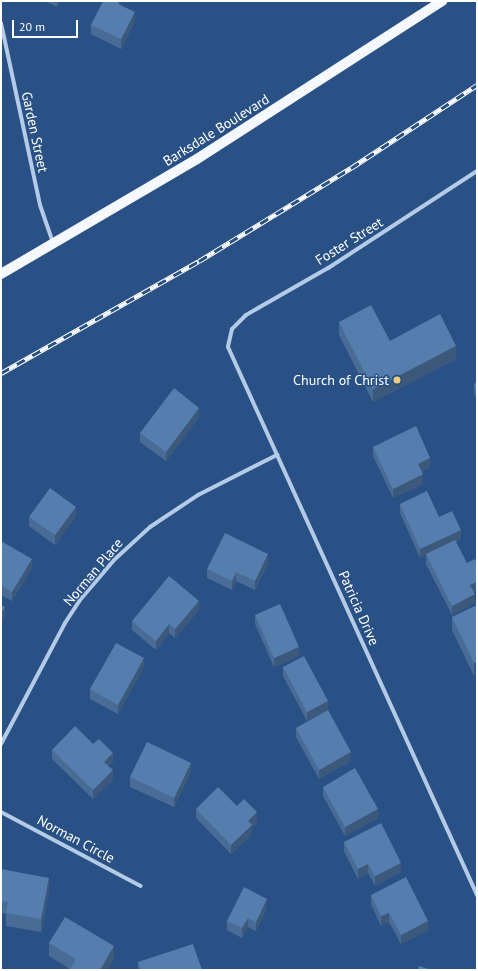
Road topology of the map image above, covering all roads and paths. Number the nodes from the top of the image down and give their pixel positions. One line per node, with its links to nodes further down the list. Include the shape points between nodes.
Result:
1 (442, 1): 4 (main road, Barksdale Boulevard, via 197,159)
2 (1, 23): 4 (street, Garden Street, via 40,205)
3 (477, 171): 6 (street, Foster Street, via 328,268 253,310)
4 (54, 244): 5 (main road, Barksdale Boulevard)
5 (1, 274)
6 (232, 329): 7 (street, Patricia Drive, via 228,337 230,355)
7 (278, 455): 8 (street, Norman Place, via 198,495 150,527 114,560 80,600 65,623); 11 (street, Patricia Drive)
8 (1, 744)
9 (1, 812): 10 (street, Norman Circle)
10 (141, 886)
11 (477, 895)

